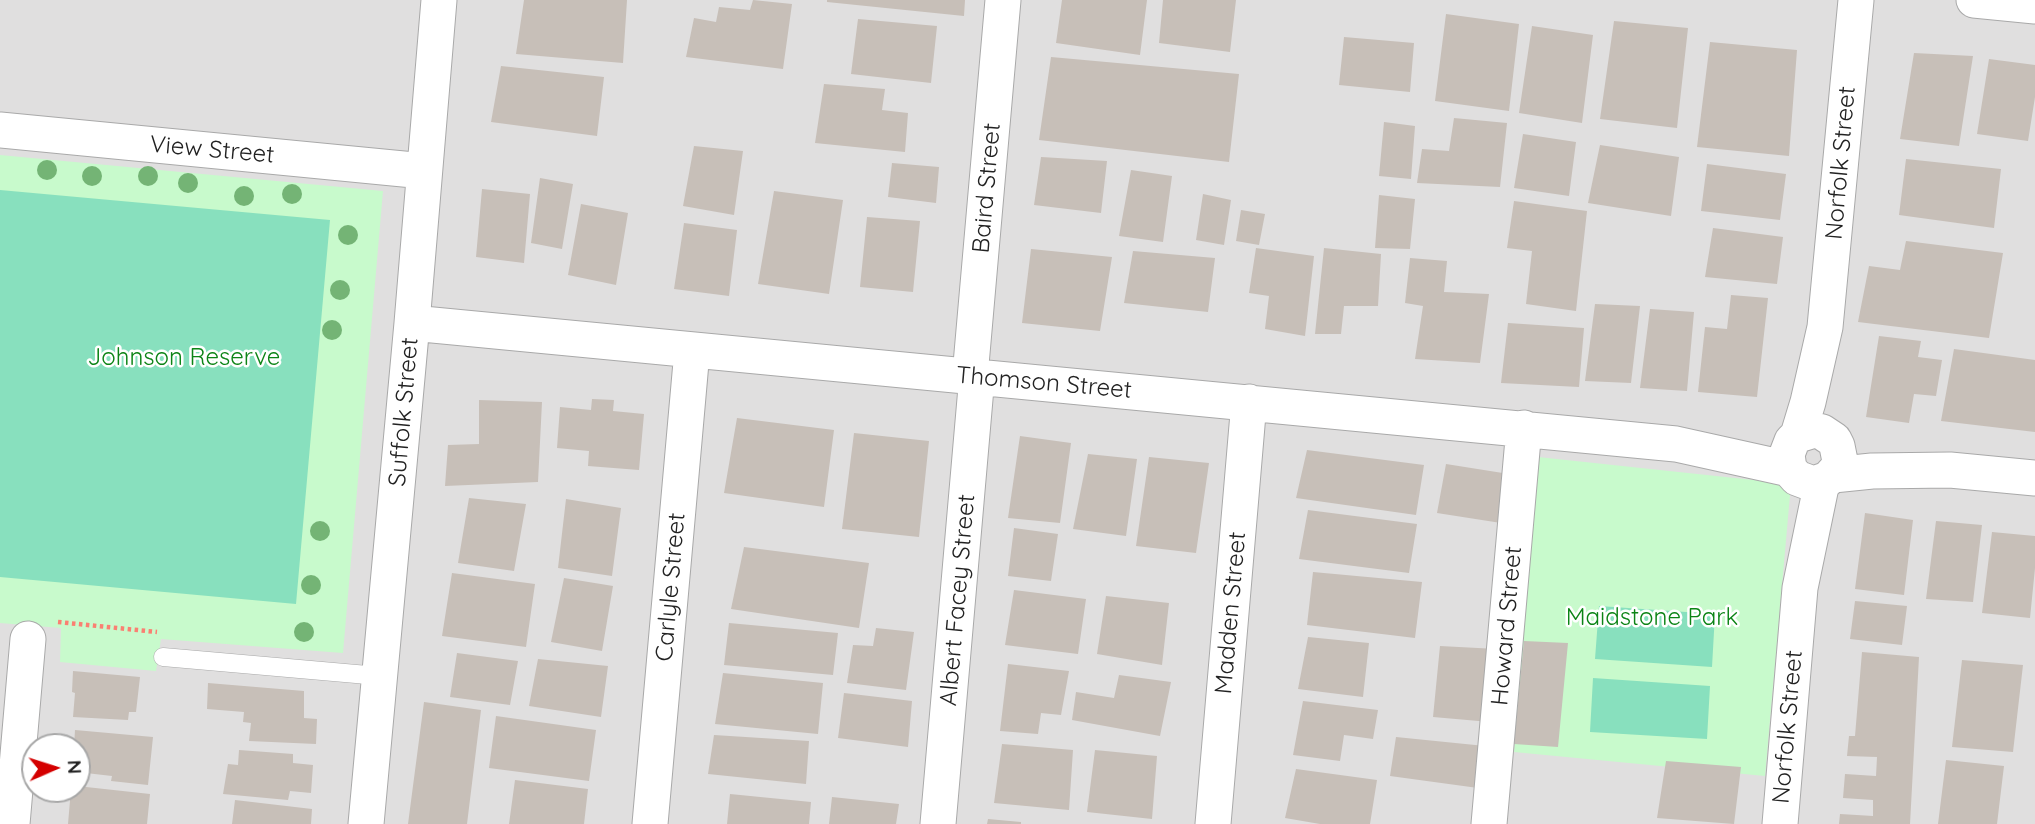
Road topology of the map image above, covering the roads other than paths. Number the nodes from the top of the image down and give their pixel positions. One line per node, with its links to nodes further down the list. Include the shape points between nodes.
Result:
1 (439, 0): 7 (street, Suffolk Street)
2 (1003, 0): 10 (street, Baird Street)
3 (1856, 0): 13 (street, Norfolk Street, via 1825,327 1808,402)
4 (1973, 0): 5 (street)
5 (2035, 6)
6 (0, 130): 7 (street, View Street)
7 (424, 171): 8 (street, Suffolk Street)
8 (412, 323): 9 (street, Thomson Street); 17 (street, Suffolk Street)
9 (692, 351): 10 (street, Thomson Street); 20 (street, Carlyle Street)
10 (973, 376): 11 (street, Thomson Street); 21 (street, Albert Facey Street)
11 (1249, 402): 12 (street, Thomson Street); 22 (street, Madden Street)
12 (1524, 428): 13 (street, Thomson Street); 23 (street, Howard Street)
13 (1812, 458): 14 (street, Thomson Street); 24 (street, Norfolk Street)
14 (2035, 478)
15 (28, 639): 18 (street)
16 (163, 657): 17 (lane)
17 (379, 676): 19 (street, Suffolk Street)
18 (12, 824)
19 (366, 824)
20 (650, 824)
21 (938, 824)
22 (1213, 824)
23 (1489, 824)
24 (1780, 824)

